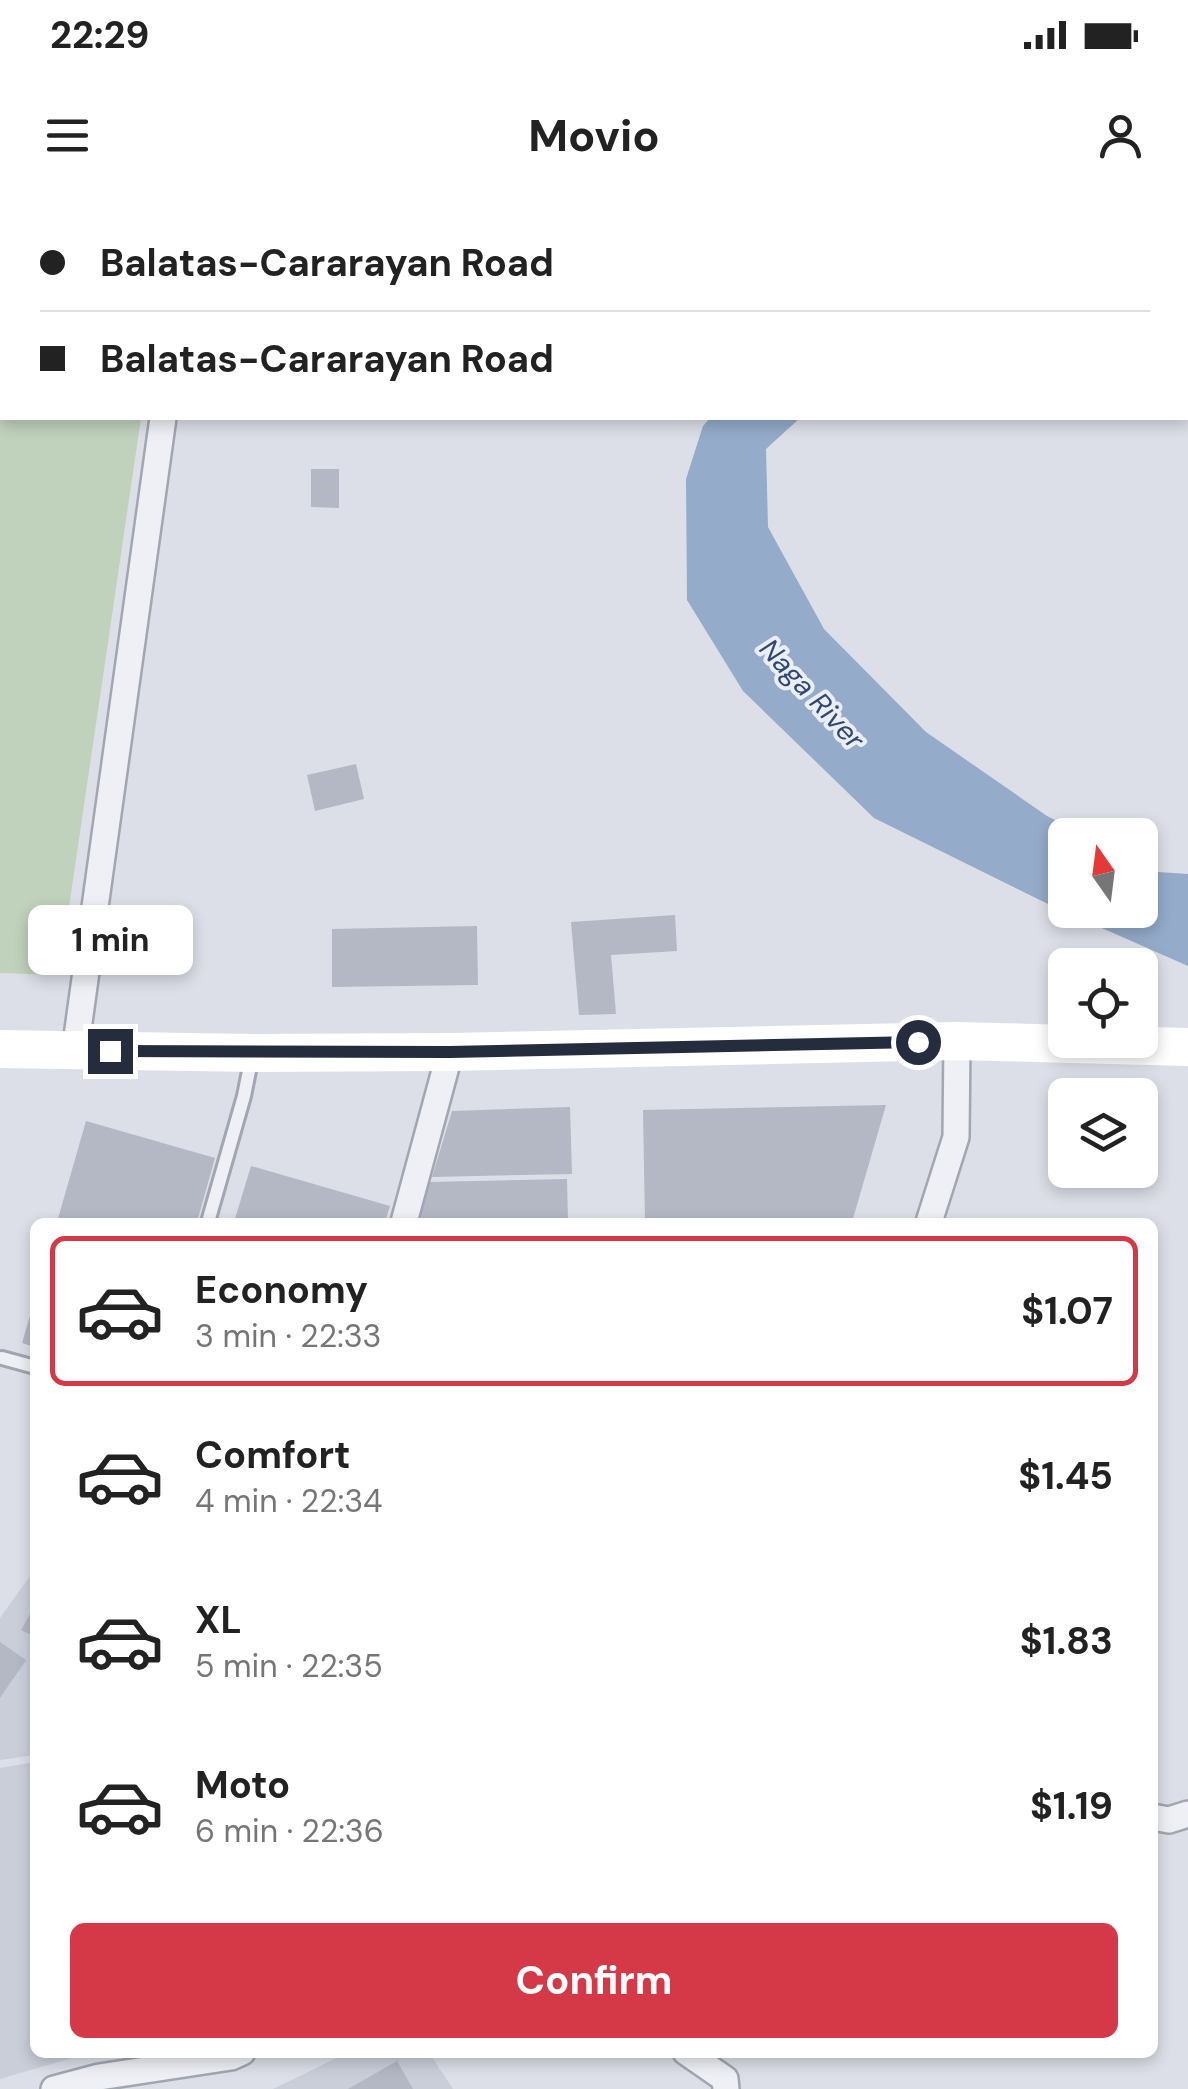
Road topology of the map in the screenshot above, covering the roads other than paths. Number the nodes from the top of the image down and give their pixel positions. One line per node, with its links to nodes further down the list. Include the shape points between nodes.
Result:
1 (162, 420): 4 (street)
2 (957, 1041): 5 (main road); 7 (main road); 10 (street, via 956,1138)
3 (0, 1049): 4 (main road)
4 (74, 1051): 6 (main road)
5 (450, 1052): 6 (main road); 9 (street)
6 (253, 1053): 8 (lane)
7 (1184, 1053)
8 (209, 1218)
9 (405, 1218)
10 (930, 1218)
11 (2, 1358): 12 (lane)
12 (30, 1366)
13 (1188, 1814): 14 (street)
14 (1158, 1818)
15 (225, 2058): 17 (street)
16 (695, 2058): 18 (street, via 725,2079)
17 (66, 2087)
18 (726, 2089)

